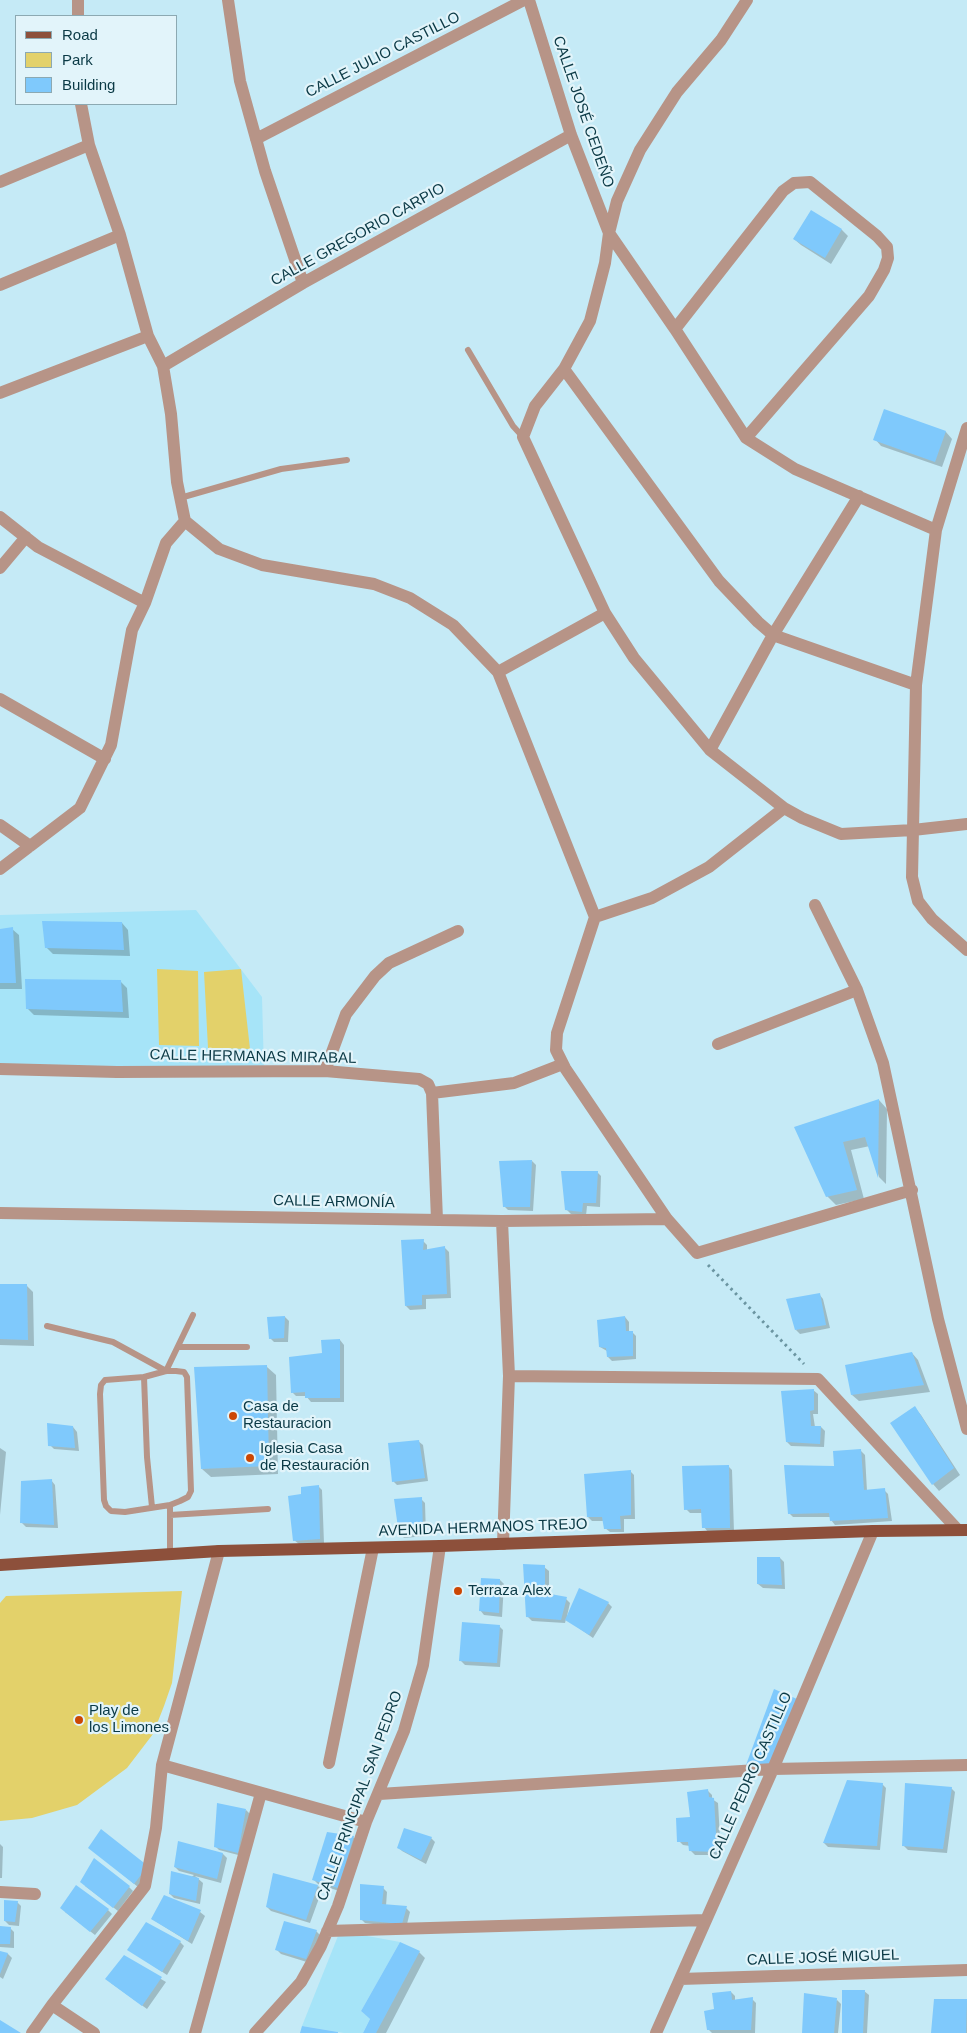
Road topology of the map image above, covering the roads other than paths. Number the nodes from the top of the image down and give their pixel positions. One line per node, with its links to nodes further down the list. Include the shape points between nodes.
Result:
1 (78, 0): 6 (street)
2 (228, 0): 9 (street, via 240,81)
3 (524, 0): 9 (street, CALLE JULIO CASTILLO)
4 (529, 0): 8 (street, CALLE JOSÉ CEDEÑO)
5 (747, 0): 12 (street, via 720,40 677,92 640,150 617,201)
6 (78, 15)
7 (81, 105): 10 (street)
8 (571, 135): 12 (street, CALLE JOSÉ CEDEÑO); 14 (street, CALLE GREGORIO CARPIO)
9 (256, 139): 14 (street)
10 (89, 145): 11 (street); 13 (street)
11 (0, 182)
12 (608, 233): 16 (street); 20 (street, via 606,263 590,321)
13 (120, 235): 15 (street); 17 (street)
14 (303, 283): 19 (street, CALLE GREGORIO CARPIO)
15 (0, 286)
16 (675, 329): 24 (street); 24 (street, via 784,190 794,182 810,182 887,248 884,270 869,296)
17 (148, 336): 19 (street); 21 (street)
18 (468, 350): 23 (lane, via 513,426)
19 (163, 366): 27 (street)
20 (564, 369): 23 (street, via 535,406); 35 (street, via 719,581)
21 (0, 393)
22 (967, 428): 30 (street)
23 (523, 437): 34 (street)
24 (746, 438): 26 (street, via 795,469)
25 (347, 460): 27 (lane, via 281,469)
26 (859, 496): 30 (street); 35 (street)
27 (180, 498): 29 (street)
28 (0, 517): 31 (street)
29 (185, 521): 33 (street, via 166,543); 36 (street, via 219,549 262,565 374,584 410,598 453,625)
30 (936, 530): 37 (street)
31 (26, 537): 32 (street); 33 (street, via 38,547)
32 (0, 568)
33 (145, 603): 40 (street, via 132,630 111,745)
34 (605, 613): 36 (street); 39 (street, via 634,658)
35 (773, 634): 37 (street); 39 (street)
36 (498, 672): 48 (street)
37 (916, 685): 44 (street)
38 (0, 699): 40 (street)
39 (710, 750): 41 (street)
40 (105, 759): 45 (street, via 80,808)
41 (784, 808): 44 (street, via 841,834); 48 (street, via 709,867 652,898)
42 (967, 824): 44 (street)
43 (0, 825): 45 (street)
44 (914, 830): 50 (street, via 912,877 918,901 932,919)
45 (30, 846): 46 (street)
46 (0, 868)
47 (815, 905): 51 (street)
48 (595, 917): 53 (street, via 557,1033 556,1050)
49 (458, 931): 55 (street, via 389,963 375,976 346,1014)
50 (967, 950)
51 (857, 990): 52 (street); 57 (street, via 884,1063)
52 (718, 1044)
53 (563, 1064): 56 (street, via 514,1083); 59 (street)
54 (0, 1069): 55 (street, CALLE HERMANAS MIRABAL)
55 (325, 1071): 56 (street, CALLE HERMANAS MIRABAL, via 419,1079 428,1084)
56 (432, 1093): 60 (street)
57 (912, 1190): 59 (street, via 697,1253); 69 (street, via 938,1319)
58 (0, 1213): 60 (street, CALLE ARMONÍA)
59 (668, 1219): 61 (street, CALLE ARMONÍA)
60 (437, 1220): 61 (street, CALLE ARMONÍA)
61 (502, 1221): 67 (street)
62 (193, 1316): 64 (lane)
63 (46, 1326): 66 (lane, via 113,1342)
64 (179, 1347): 65 (lane); 66 (lane)
65 (247, 1347)
66 (166, 1371): 68 (lane); 70 (lane, via 181,1371 187,1378 192,1473 188,1496)
67 (510, 1376): 74 (street, via 818,1378); 76 (street)
68 (144, 1377): 71 (lane); 71 (lane, via 105,1380 100,1385 104,1500 111,1511 116,1512)
69 (967, 1429)
70 (170, 1505): 71 (lane); 73 (lane)
71 (152, 1507)
72 (268, 1509): 73 (lane)
73 (170, 1514): 80 (lane)
74 (962, 1530): 75 (main road, AVENIDA HERMANOS TREJO)
75 (873, 1531): 76 (main road, AVENIDA HERMANOS TREJO); 85 (street, CALLE PEDRO CASTILLO)
76 (503, 1544): 77 (main road, AVENIDA HERMANOS TREJO)
77 (440, 1546): 78 (main road, AVENIDA HERMANOS TREJO); 87 (street, CALLE PRINCIPAL SAN PEDRO, via 423,1665 404,1731)
78 (373, 1548): 79 (main road, AVENIDA HERMANOS TREJO); 82 (street)
79 (219, 1551): 80 (main road, AVENIDA HERMANOS TREJO); 83 (street)
80 (170, 1554): 81 (main road, AVENIDA HERMANOS TREJO)
81 (0, 1564)
82 (329, 1763)
83 (162, 1765): 86 (street); 95 (street, via 156,1828 145,1886)
84 (967, 1765): 85 (street)
85 (773, 1769): 87 (street); 91 (street, CALLE PEDRO CASTILLO)
86 (261, 1792): 88 (street); 98 (street)
87 (380, 1794): 88 (street, CALLE PRINCIPAL SAN PEDRO)
88 (366, 1822): 92 (street, CALLE PRINCIPAL SAN PEDRO)
89 (0, 1892): 90 (street)
90 (35, 1894)
91 (706, 1920): 92 (street); 94 (street, CALLE PEDRO CASTILLO)
92 (327, 1932): 99 (street, CALLE PRINCIPAL SAN PEDRO, via 301,1982)
93 (967, 1970): 94 (street, CALLE JOSÉ MIGUEL)
94 (680, 1979): 100 (street, CALLE PEDRO CASTILLO)
95 (52, 2005): 96 (street); 97 (street)
96 (32, 2033)
97 (94, 2033)
98 (195, 2033)
99 (255, 2033)
100 (656, 2033)

